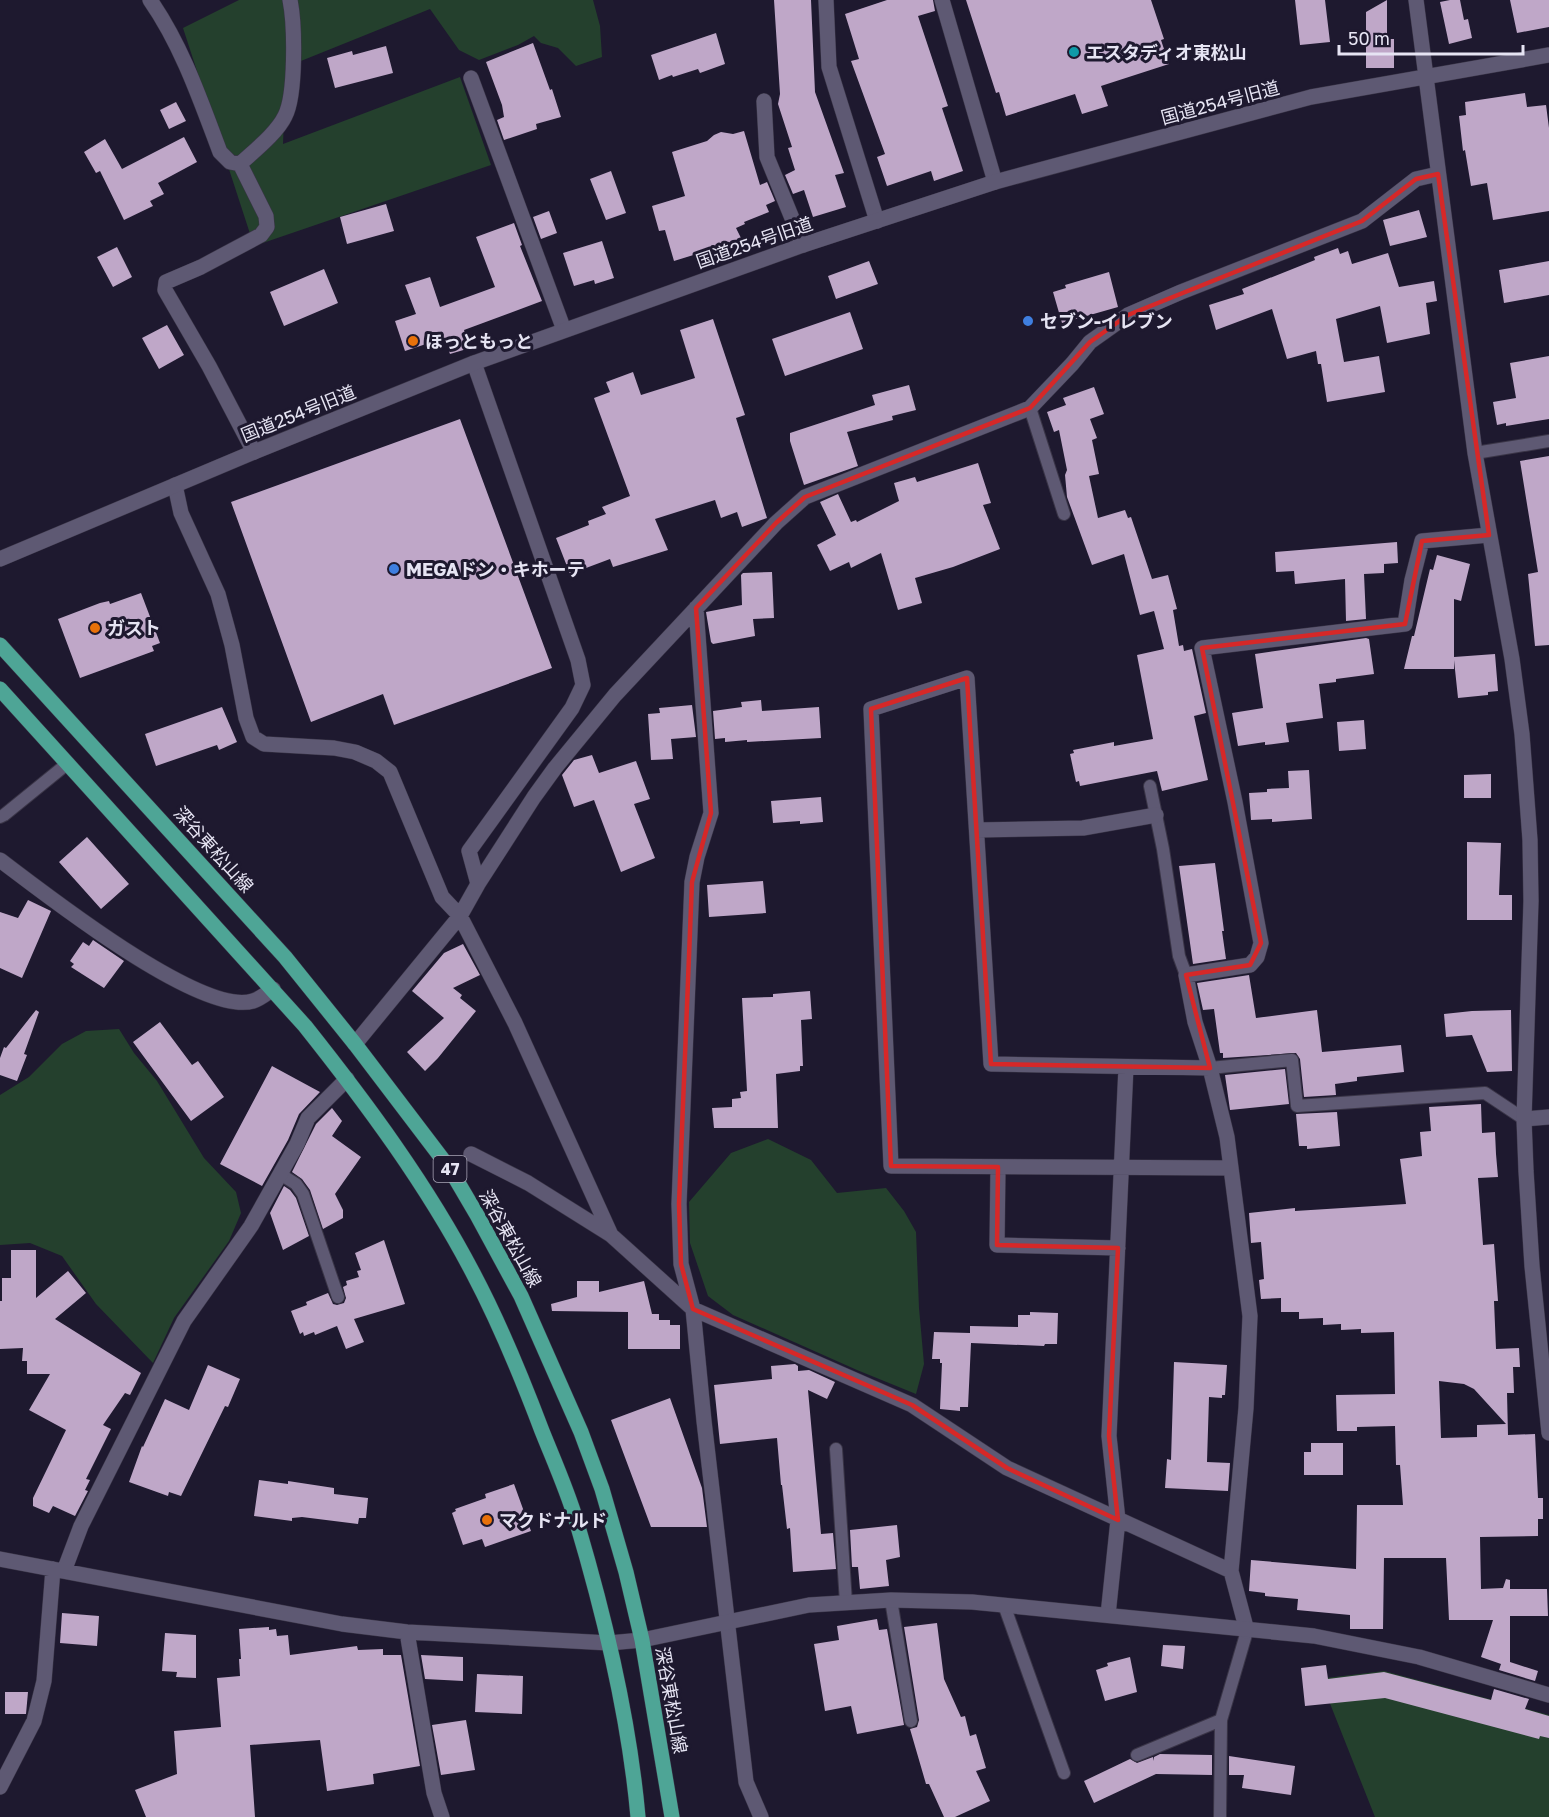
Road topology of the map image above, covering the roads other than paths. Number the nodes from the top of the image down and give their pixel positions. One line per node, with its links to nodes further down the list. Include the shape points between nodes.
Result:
1 (150, 0): 10 (street, via 187,66 220,152 230,162)
2 (290, 0): 10 (street, via 293,82 285,116)
3 (826, 0): 13 (street, via 829,67)
4 (942, 0): 12 (street)
5 (1416, 0): 7 (street)
6 (1549, 55): 7 (street, 国道254号旧道)
7 (1427, 76): 11 (street); 12 (street, 国道254号旧道, via 1311,98)
8 (471, 78): 15 (street)
9 (764, 101): 14 (street, via 766,158)
10 (240, 164): 19 (street, via 266,216 267,227 261,235 165,282 165,290)
11 (1438, 174): 17 (street, via 1416,179 1362,221 1128,315 1090,342); 20 (street)
12 (994, 182): 13 (street, 国道254号旧道)
13 (877, 221): 14 (street, 国道254号旧道)
14 (803, 245): 15 (street, 国道254号旧道)
15 (564, 330): 16 (street, 国道254号旧道)
16 (474, 363): 19 (street, 国道254号旧道); 34 (street, via 578,660 583,685 572,708 469,851)
17 (1030, 408): 22 (lane); 25 (street, via 805,497)
18 (1549, 441): 20 (lane)
19 (254, 452): 21 (street, 国道254号旧道)
20 (1475, 453): 23 (street)
21 (176, 485): 24 (street, 国道254号旧道); 35 (street, via 181,513 218,594 253,737 264,744 355,752 390,772 442,897)
22 (1064, 514)
23 (1489, 535): 36 (street, via 1422,541 1405,624 1202,648 1261,943 1250,965); 43 (street, via 1522,734 1530,840)
24 (0, 560)
25 (696, 608): 34 (street, via 615,695 555,768); 52 (street, via 711,813 692,882 679,1204 681,1264)
26 (0, 645): 38 (main road, 深谷東松山線 / 47, via 285,957)
27 (0, 689): 28 (main road, 47)
28 (68, 763): 31 (lane); 37 (main road, 47)
29 (1150, 786): 30 (lane)
30 (1156, 815): 32 (street, via 1083,828); 36 (lane, via 1179,956)
31 (0, 817)
32 (977, 830): 39 (street, via 991,1064); 45 (street, via 967,678 871,709 891,1166)
33 (0, 860): 37 (street, via 153,968 207,993 239,1001 253,1001)
34 (478, 884): 35 (street)
35 (460, 916): 38 (street); 49 (street, via 515,1023)
36 (1186, 975): 40 (street, via 1195,1022)
37 (273, 989): 41 (main road, 47)
38 (355, 1044): 67 (main road, 深谷東松山線 / 47, via 450,1169 521,1296 602,1489)
39 (1126, 1067): 40 (street); 46 (street)
40 (1210, 1068): 43 (lane, via 1292,1060 1297,1106 1485,1093); 47 (street)
41 (347, 1079): 48 (street, via 308,1118); 68 (main road, 47, via 412,1171 474,1274 514,1359 576,1518)
42 (1549, 1117): 43 (street)
43 (1524, 1119): 53 (street, via 1532,1266)
44 (471, 1155): 49 (street, via 528,1184)
45 (998, 1167): 46 (street); 50 (street, via 997,1245)
46 (1121, 1168): 47 (street); 50 (street)
47 (1231, 1168): 59 (street, via 1250,1316)
48 (280, 1174): 51 (lane, via 303,1194); 58 (street, via 251,1226 184,1321)
49 (611, 1235): 52 (street)
50 (1118, 1248): 56 (street, via 1109,1436)
51 (338, 1297)
52 (693, 1309): 56 (street, via 912,1405 1007,1468); 64 (street)
53 (1544, 1337): 54 (street)
54 (1549, 1432)
55 (836, 1449): 61 (lane)
56 (1118, 1520): 59 (street); 63 (street)
57 (0, 1559): 58 (street)
58 (59, 1570): 66 (street, via 342,1624); 74 (street, via 44,1681 34,1721)
59 (1231, 1571): 65 (street)
60 (891, 1600): 61 (street); 62 (street); 71 (lane)
61 (846, 1603): 64 (street, via 809,1605)
62 (1004, 1605): 63 (street); 73 (lane)
63 (1108, 1616): 65 (street)
64 (728, 1621): 67 (street); 78 (street, via 746,1782)
65 (1247, 1630): 69 (street, via 1314,1636 1373,1647 1460,1667); 70 (lane)
66 (407, 1632): 68 (street); 75 (street, via 434,1793)
67 (642, 1640): 68 (street); 77 (main road, 深谷東松山線 / 47)
68 (609, 1643): 76 (main road, 47, via 633,1761)
69 (1549, 1695)
70 (1221, 1720): 72 (lane); 79 (lane)
71 (911, 1721)
72 (1137, 1755)
73 (1064, 1773)
74 (0, 1787)
75 (442, 1817)
76 (638, 1817)
77 (672, 1817)
78 (761, 1817)
79 (1220, 1817)

